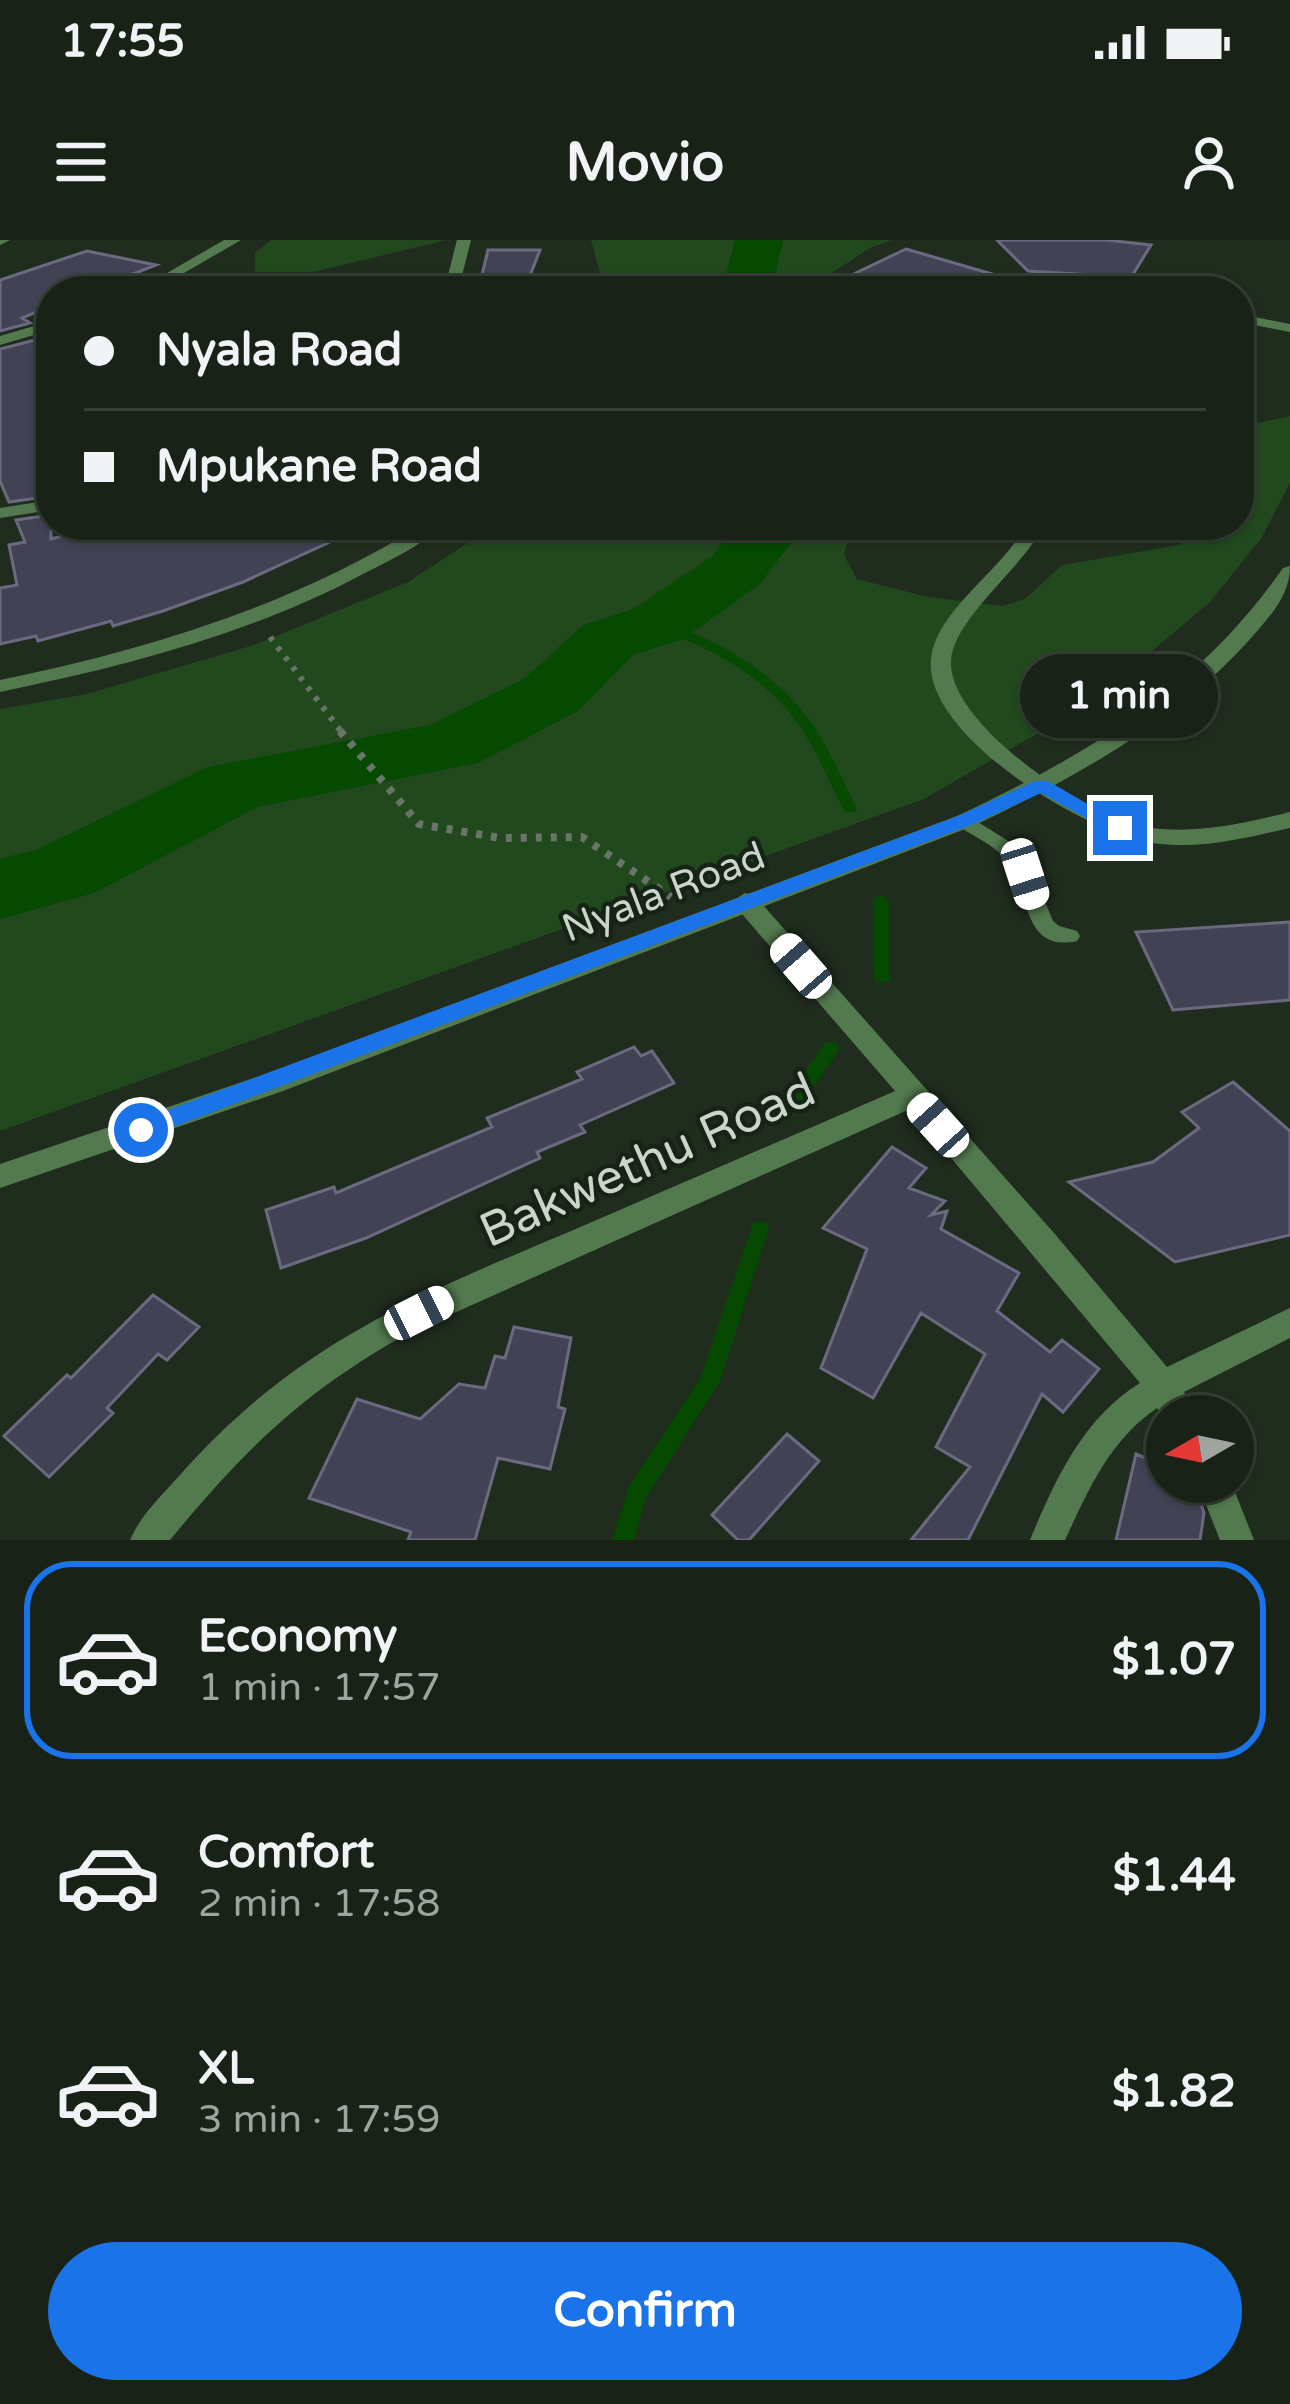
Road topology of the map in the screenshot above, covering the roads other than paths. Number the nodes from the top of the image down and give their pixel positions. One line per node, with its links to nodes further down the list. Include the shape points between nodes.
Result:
1 (233, 240): 3 (street)
2 (464, 240): 4 (street)
3 (169, 276)
4 (455, 276)
5 (1254, 320): 6 (street)
6 (1290, 328)
7 (36, 330): 8 (street)
8 (0, 341)
9 (36, 507): 10 (street)
10 (0, 513)
11 (410, 540): 14 (street, via 254,616)
12 (1024, 540): 15 (street, via 953,632 940,677 959,712)
13 (1290, 572): 15 (street, Nyala Road, via 1225,655)
14 (0, 686)
15 (1042, 785): 16 (street, Nyala Road); 17 (street, via 1149,835 1211,836)
16 (965, 820): 18 (street, Nyala Road); 19 (lane, via 1016,855 1044,925)
17 (1290, 820)
18 (745, 902): 20 (street); 21 (street, Nyala Road, via 273,1083)
19 (1070, 936)
20 (912, 1096): 23 (street); 27 (street, Bakwethu Road, via 382,1332 254,1421)
21 (0, 1176)
22 (1290, 1322): 24 (street)
23 (1167, 1395)
24 (1183, 1395)
25 (1146, 1414): 28 (street, via 1106,1431)
26 (1222, 1503): 29 (street)
27 (147, 1540)
28 (1047, 1540)
29 (1237, 1540)

